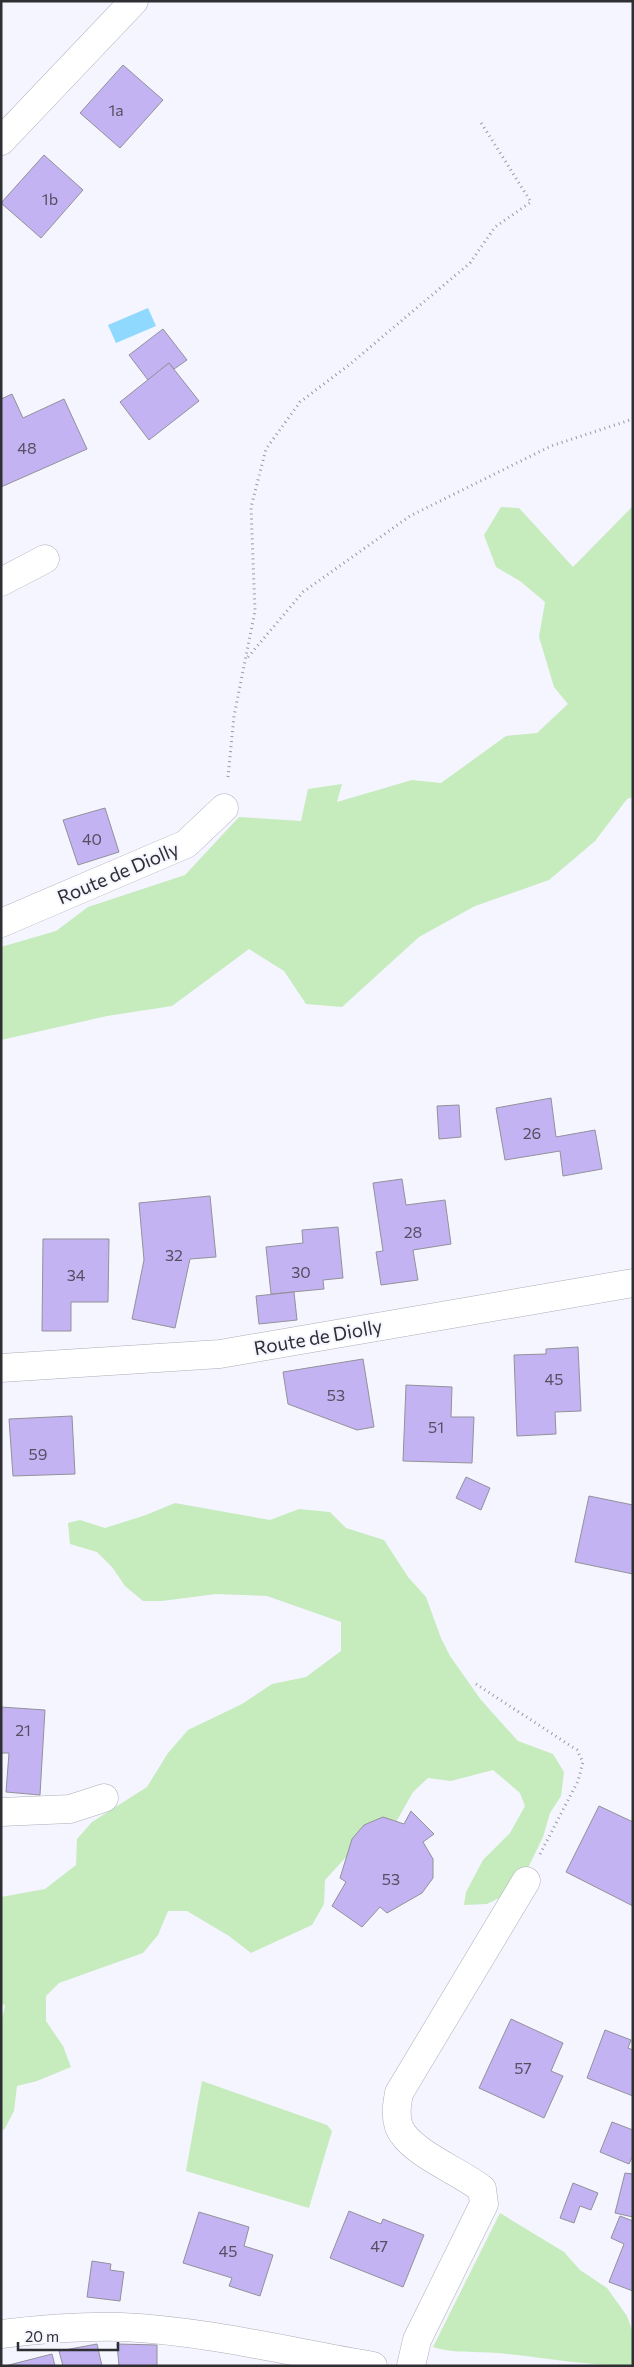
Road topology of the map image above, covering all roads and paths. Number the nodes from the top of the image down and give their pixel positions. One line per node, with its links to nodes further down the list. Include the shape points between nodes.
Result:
1 (134, 1): 3 (street)
2 (480, 121): 7 (path, via 531,202 496,227 470,263 300,402 266,449 251,507 255,611)
3 (1, 141)
4 (633, 420): 7 (path, via 551,446 410,516 303,592)
5 (45, 559): 6 (street)
6 (1, 582)
7 (247, 659): 8 (path, via 234,716)
8 (224, 808): 9 (street, Route de Diolly, via 186,844)
9 (1, 923)
10 (633, 1283): 11 (street, Route de Diolly, via 220,1354)
11 (1, 1368)
12 (476, 1684): 15 (path, via 577,1750 583,1762 578,1781)
13 (104, 1798): 14 (street, via 70,1810)
14 (1, 1812)
15 (526, 1881): 18 (street, via 399,2093 396,2112 404,2134 438,2162 482,2188 484,2204 417,2340)
16 (1, 2334): 17 (street, via 78,2327 124,2328 189,2334)
17 (373, 2366)
18 (411, 2366)

